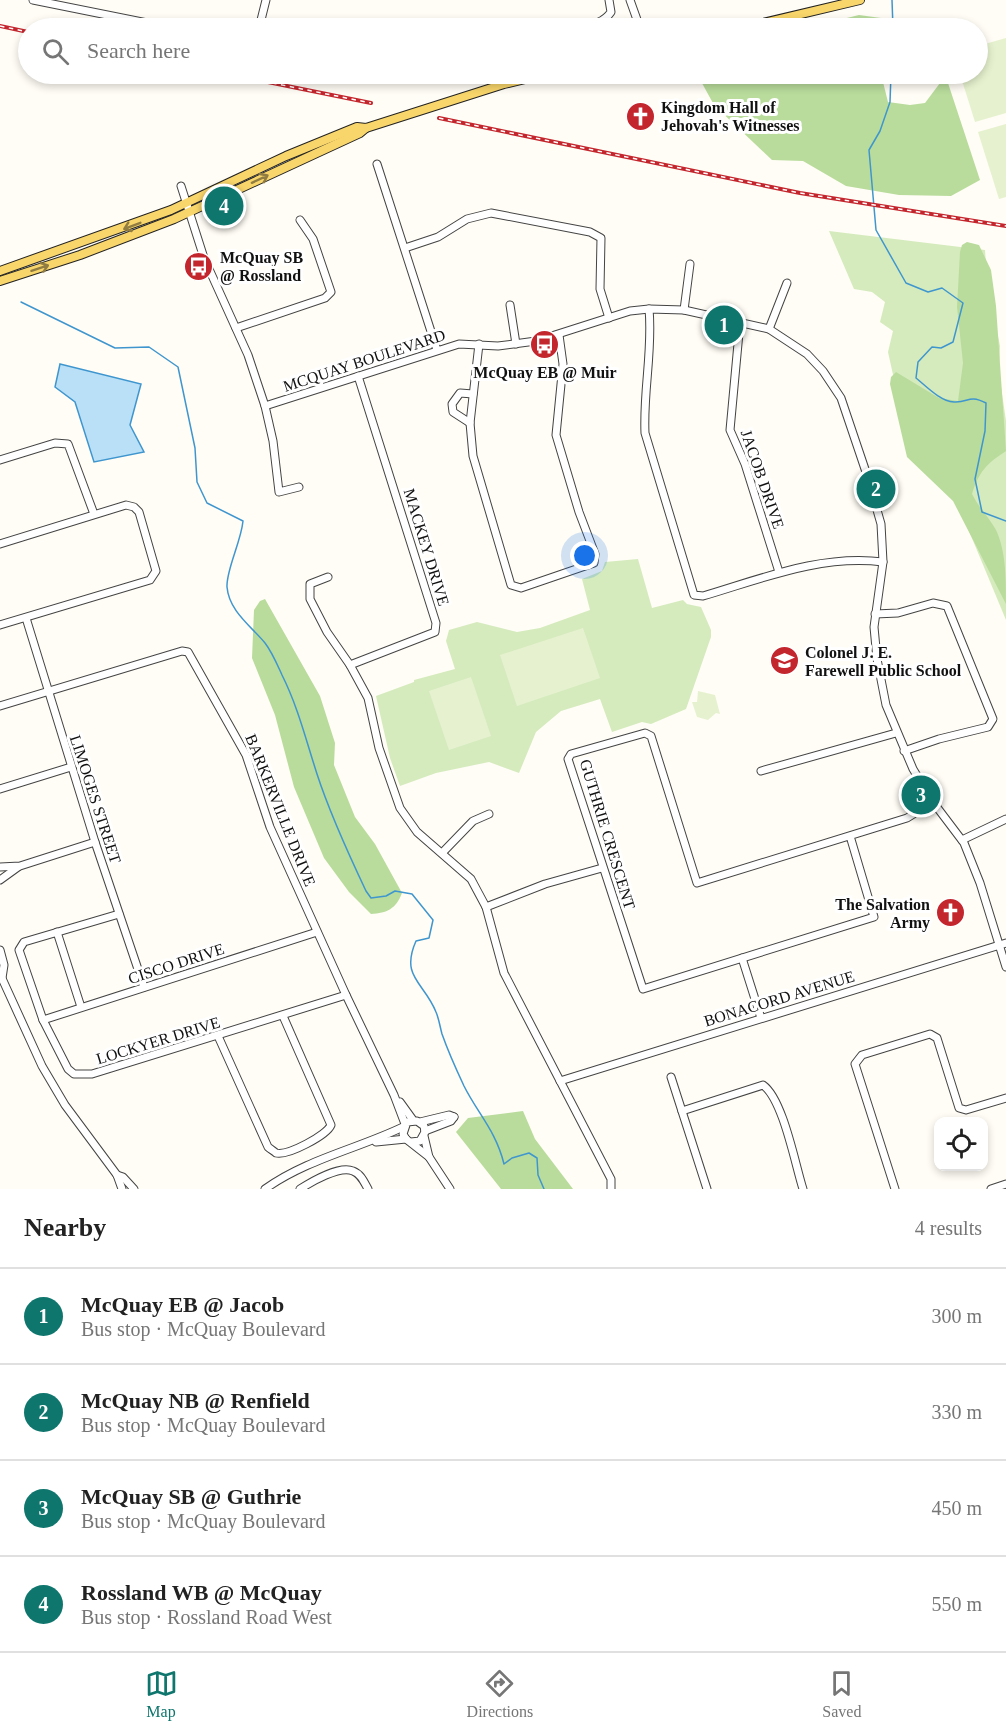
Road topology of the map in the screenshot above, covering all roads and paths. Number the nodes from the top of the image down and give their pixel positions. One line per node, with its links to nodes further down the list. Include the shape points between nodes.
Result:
1 (33, 0): 6 (street)
2 (266, 0): 7 (street)
3 (630, 0): 9 (street)
4 (860, 0): 10 (main road)
5 (610, 2): 8 (street, via 611,12)
6 (122, 18)
7 (262, 18)
8 (604, 18)
9 (636, 18)
10 (784, 18)
11 (504, 84): 12 (main road)
12 (366, 128): 15 (main road, via 357,127 304,149); 16 (main road, one-way to 12)
13 (377, 164): 18 (street)
14 (181, 186): 15 (street, MCQUAY BOULEVARD)
15 (186, 203): 16 (street, MCQUAY BOULEVARD); 20 (main road, one-way to 20)
16 (188, 213): 21 (main road, one-way to 16, via 121,241); 28 (street, MCQUAY BOULEVARD, via 207,267)
17 (300, 220): 28 (street, via 313,239 331,292 325,298)
18 (405, 248): 26 (street, via 438,237 466,219 490,213 590,232 602,238 600,289); 33 (street)
19 (690, 264): 25 (street)
20 (0, 271)
21 (0, 281)
22 (787, 283): 29 (street)
23 (510, 305): 32 (street)
24 (649, 309): 25 (street, MCQUAY BOULEVARD); 26 (street, MCQUAY BOULEVARD); 43 (street, via 645,433 693,595 703,596)
25 (684, 310): 27 (street, MCQUAY BOULEVARD)
26 (609, 318): 30 (street, MCQUAY BOULEVARD)
27 (740, 322): 29 (street, MCQUAY BOULEVARD); 43 (street, JACOB DRIVE, via 730,430 745,464)
28 (236, 328): 36 (street, MCQUAY BOULEVARD)
29 (769, 329): 42 (street, MCQUAY BOULEVARD, via 807,354 841,398 877,507)
30 (559, 335): 32 (street, MCQUAY BOULEVARD); 37 (street, via 563,364 556,435 595,554 594,563 521,588 511,585 473,456)
31 (479, 344): 32 (street, MCQUAY BOULEVARD); 33 (street, MCQUAY BOULEVARD); 35 (street)
32 (516, 345)
33 (437, 350): 34 (street, MCQUAY BOULEVARD)
34 (358, 376): 36 (street, MCQUAY BOULEVARD); 48 (street, MACKEY DRIVE, via 429,601 435,632)
35 (473, 394): 37 (street); 37 (street, via 460,393 452,404 453,412)
36 (265, 406): 39 (street, via 279,492)
37 (470, 423)
38 (0, 460): 40 (street, via 55,442 68,444)
39 (299, 487)
40 (94, 514): 41 (street); 46 (street, via 126,505 134,507 155,565 153,578)
41 (0, 544)
42 (883, 562): 43 (street, via 853,559); 45 (street, MCQUAY BOULEVARD)
43 (779, 572)
44 (328, 577): 48 (street, via 310,584 310,599)
45 (875, 614): 51 (street, MCQUAY BOULEVARD, via 880,677); 52 (street, via 898,613 933,603 947,606 993,719 988,727)
46 (26, 618): 47 (street); 49 (street, LIMOGES STREET)
47 (0, 625)
48 (350, 665): 62 (street, via 368,698 378,748 400,808 417,832)
49 (49, 691): 50 (street, BARKERVILLE DRIVE); 53 (street, LIMOGES STREET); 70 (street, BARKERVILLE DRIVE, via 188,652 246,755 270,827)
50 (0, 706)
51 (896, 733): 52 (street, MCQUAY BOULEVARD); 54 (street)
52 (904, 751): 56 (street, MCQUAY BOULEVARD)
53 (71, 767): 55 (street); 61 (street, LIMOGES STREET)
54 (761, 771)
55 (0, 789)
56 (933, 802): 59 (street, GUTHRIE CRESCENT, via 907,818); 60 (street, MCQUAY BOULEVARD)
57 (489, 814): 62 (street, via 473,821)
58 (1006, 819): 60 (street)
59 (850, 836): 65 (street, GUTHRIE CRESCENT, via 697,883 651,736 645,733 572,754 568,759); 73 (street, GUTHRIE CRESCENT, via 874,917)
60 (962, 840): 71 (street, MCQUAY BOULEVARD)
61 (95, 842): 63 (street); 68 (street, LIMOGES STREET)
62 (443, 852): 67 (street, via 471,879)
63 (20, 866): 64 (street); 66 (street)
64 (0, 867)
65 (602, 868): 67 (street); 73 (street, GUTHRIE CRESCENT, via 643,989)
66 (0, 880)
67 (486, 907): 84 (street, via 504,973)
68 (119, 914): 69 (street, LOCKYER DRIVE); 76 (street, LIMOGES STREET)
69 (57, 932): 78 (street); 81 (street, LOCKYER DRIVE, via 24,942 19,950)
70 (317, 932): 76 (street, CISCO DRIVE); 77 (street, BARKERVILLE DRIVE)
71 (1003, 944): 74 (street, MCQUAY BOULEVARD); 80 (street, BONACORD AVENUE)
72 (0, 950): 75 (street, via 4,965)
73 (742, 958): 80 (street)
74 (1006, 967)
75 (1, 976): 94 (street, via 21,1024 65,1105)
76 (144, 987): 78 (street, CISCO DRIVE)
77 (345, 995): 79 (street, LOCKYER DRIVE); 85 (street, BARKERVILLE DRIVE)
78 (81, 1007): 81 (street, CISCO DRIVE)
79 (282, 1016): 82 (street, LOCKYER DRIVE); 82 (street, via 332,1125 326,1134 285,1153 268,1147)
80 (761, 1018): 84 (street, BONACORD AVENUE)
81 (43, 1020): 82 (street, LOCKYER DRIVE, via 68,1069 81,1075)
82 (218, 1036)
83 (671, 1077): 87 (street)
84 (560, 1081): 102 (street, via 611,1179)
85 (394, 1095): 88 (street, BARKERVILLE DRIVE); 89 (street, BARKERVILLE DRIVE)
86 (1006, 1098): 105 (street, via 966,1110 959,1108 937,1038 930,1034 862,1055 855,1064)
87 (682, 1111): 103 (street); 104 (street, via 763,1085 770,1090)
88 (416, 1121): 89 (street); 90 (street, BARKERVILLE DRIVE); 90 (street, via 454,1117)
89 (404, 1126): 91 (street, BARKERVILLE DRIVE); 92 (street)
90 (425, 1133): 91 (street, via 417,1142); 93 (street, BARKERVILLE DRIVE)
91 (408, 1141): 92 (street); 93 (street)
92 (370, 1142): 98 (street, via 332,1153)
93 (429, 1157): 101 (street)
94 (117, 1175): 96 (street); 97 (street)
95 (1006, 1184): 106 (street)
96 (122, 1189)
97 (134, 1189)
98 (265, 1189)
99 (300, 1189): 100 (street, via 348,1169 360,1175)
100 (368, 1189)
101 (450, 1189)
102 (611, 1189)
103 (707, 1189)
104 (803, 1189)
105 (895, 1189)
106 (991, 1189)

